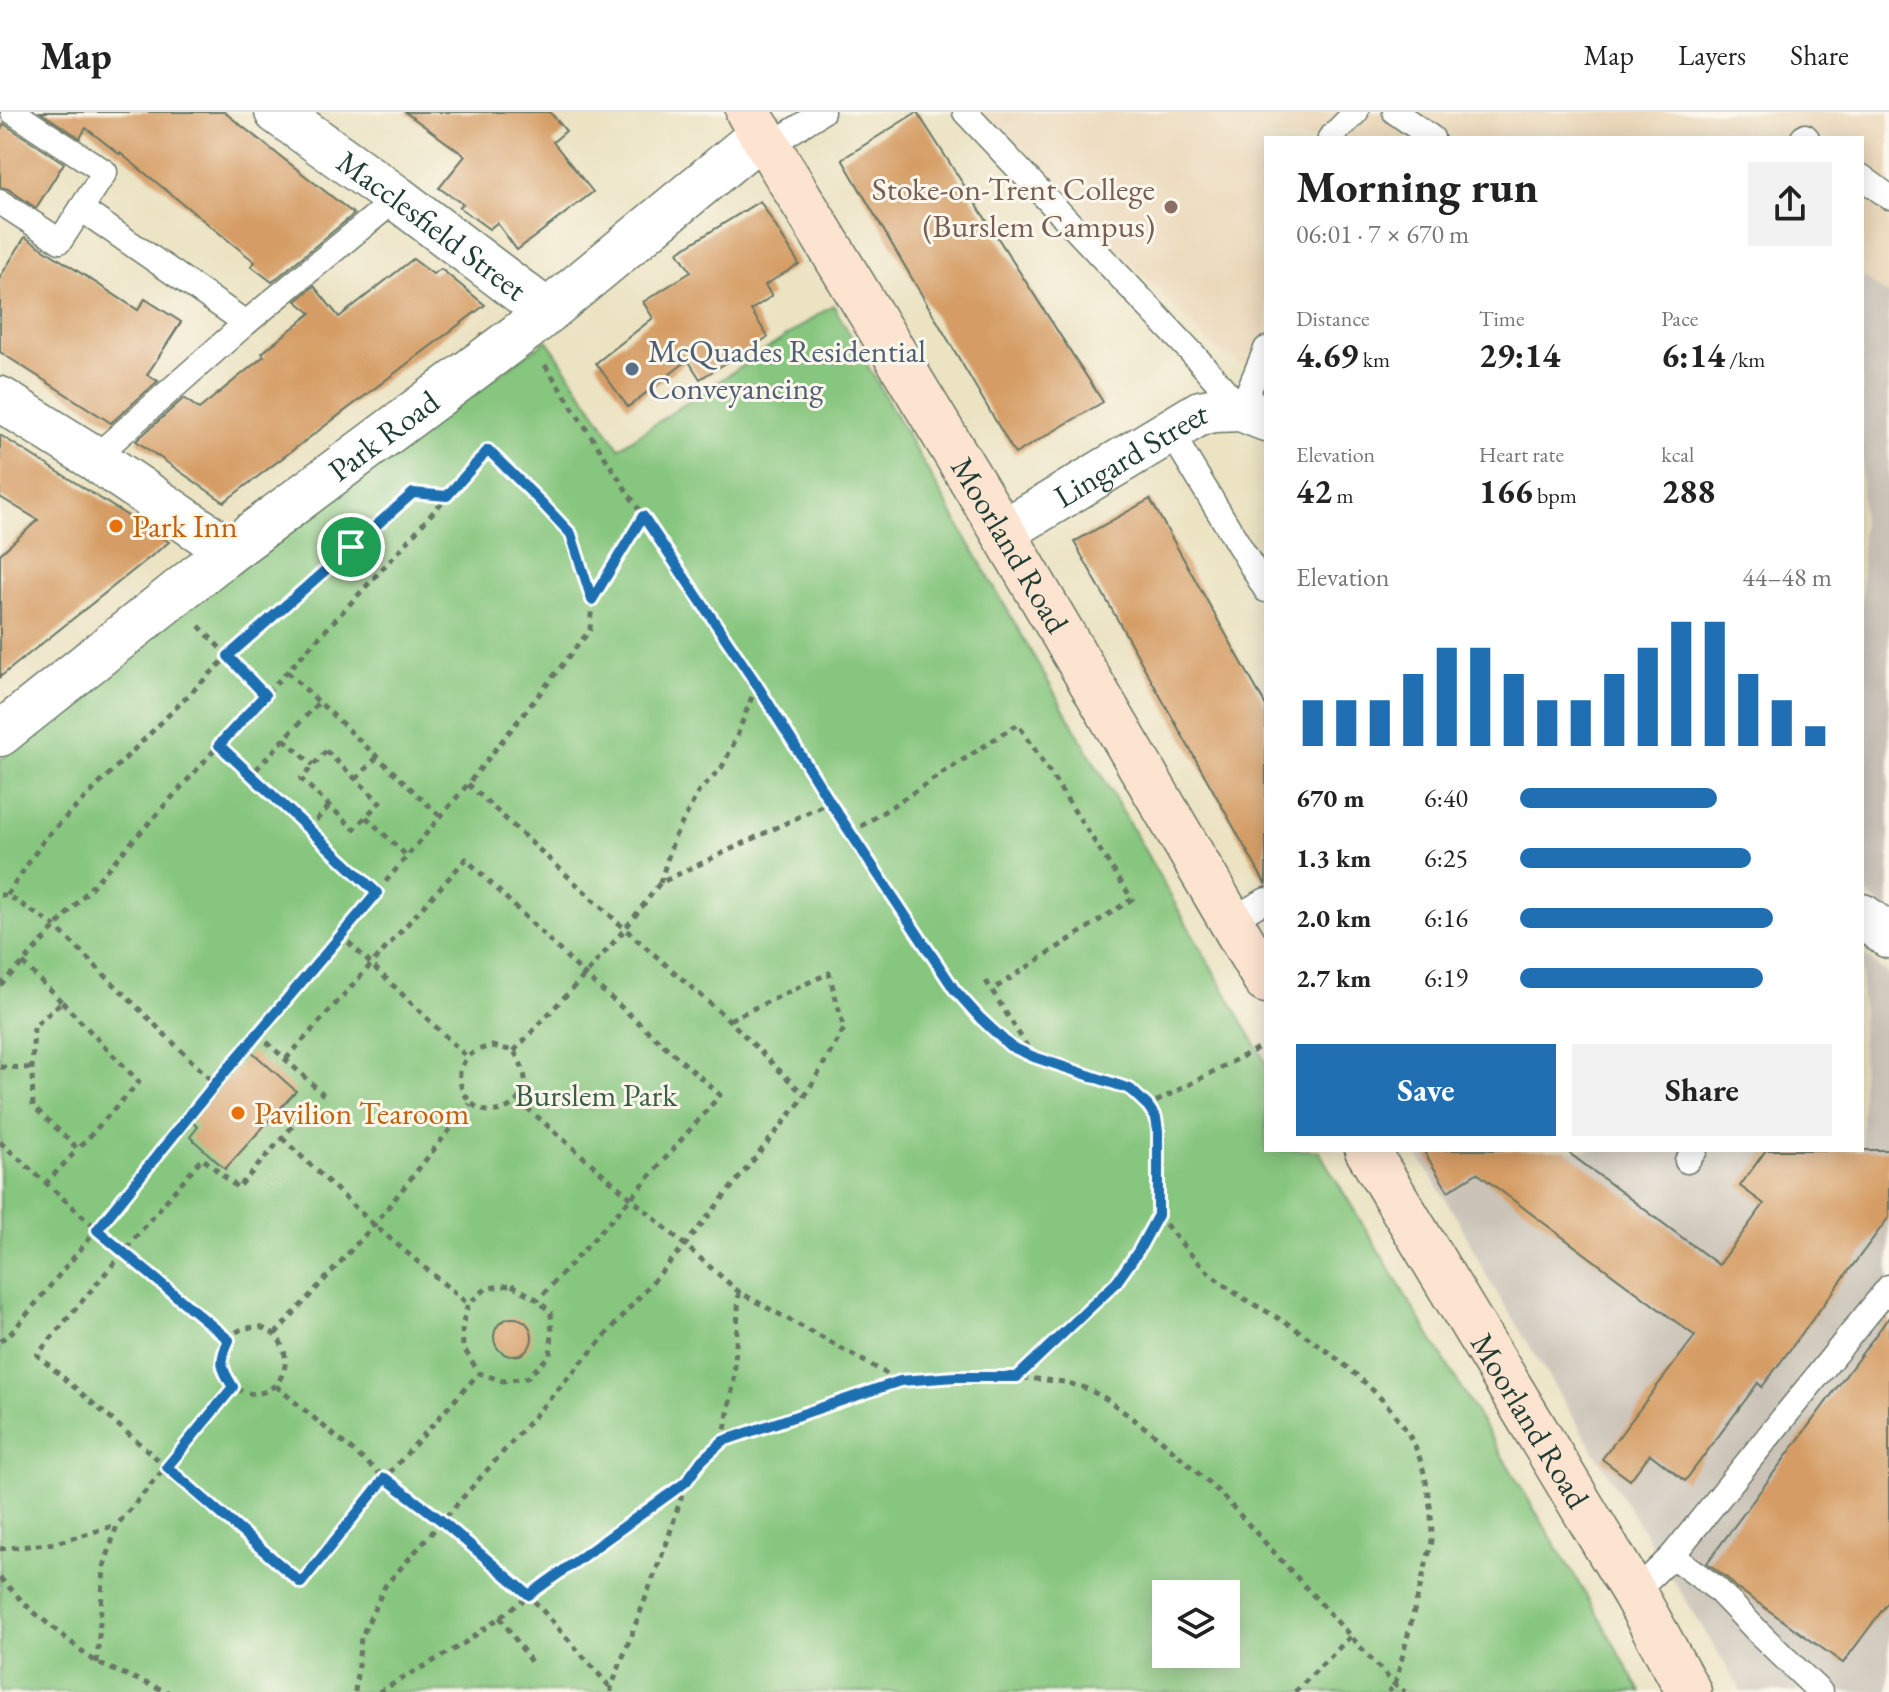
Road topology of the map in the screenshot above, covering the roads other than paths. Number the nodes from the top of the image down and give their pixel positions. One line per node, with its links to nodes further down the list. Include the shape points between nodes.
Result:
1 (13, 112): 14 (lane, via 105,172)
2 (277, 112): 12 (street, Macclesfield Street)
3 (822, 112): 7 (lane)
4 (965, 112): 19 (lane)
5 (1356, 112): 8 (lane)
6 (1395, 112): 9 (lane)
7 (760, 131): 15 (street, Park Road); 22 (main road, Moorland Road)
8 (1332, 136)
9 (1429, 136)
10 (1864, 178): 11 (lane)
11 (1889, 197)
12 (397, 198): 15 (street, Macclesfield Street); 16 (lane)
13 (0, 202): 14 (lane, via 60,241)
14 (81, 209): 16 (lane)
15 (535, 320): 23 (street, Park Road)
16 (246, 323): 21 (lane)
17 (1264, 360): 19 (lane)
18 (0, 399): 21 (street)
19 (1254, 414): 20 (street, Lingard Street, via 1200,413)
20 (1170, 431): 22 (street, Lingard Street); 24 (lane)
21 (94, 458): 23 (street, via 210,537)
22 (1003, 532): 26 (main road, Moorland Road)
23 (224, 555): 25 (street, Park Road)
24 (1264, 587)
25 (0, 734)
26 (1249, 910): 27 (main road, Moorland Road)
27 (1264, 973)
28 (1368, 1152): 31 (main road, Moorland Road)
29 (1889, 1287): 30 (lane)
30 (1672, 1556): 31 (lane); 33 (lane, via 1717,1589)
31 (1634, 1593): 32 (main road, Moorland Road)
32 (1689, 1692)
33 (1820, 1692)

